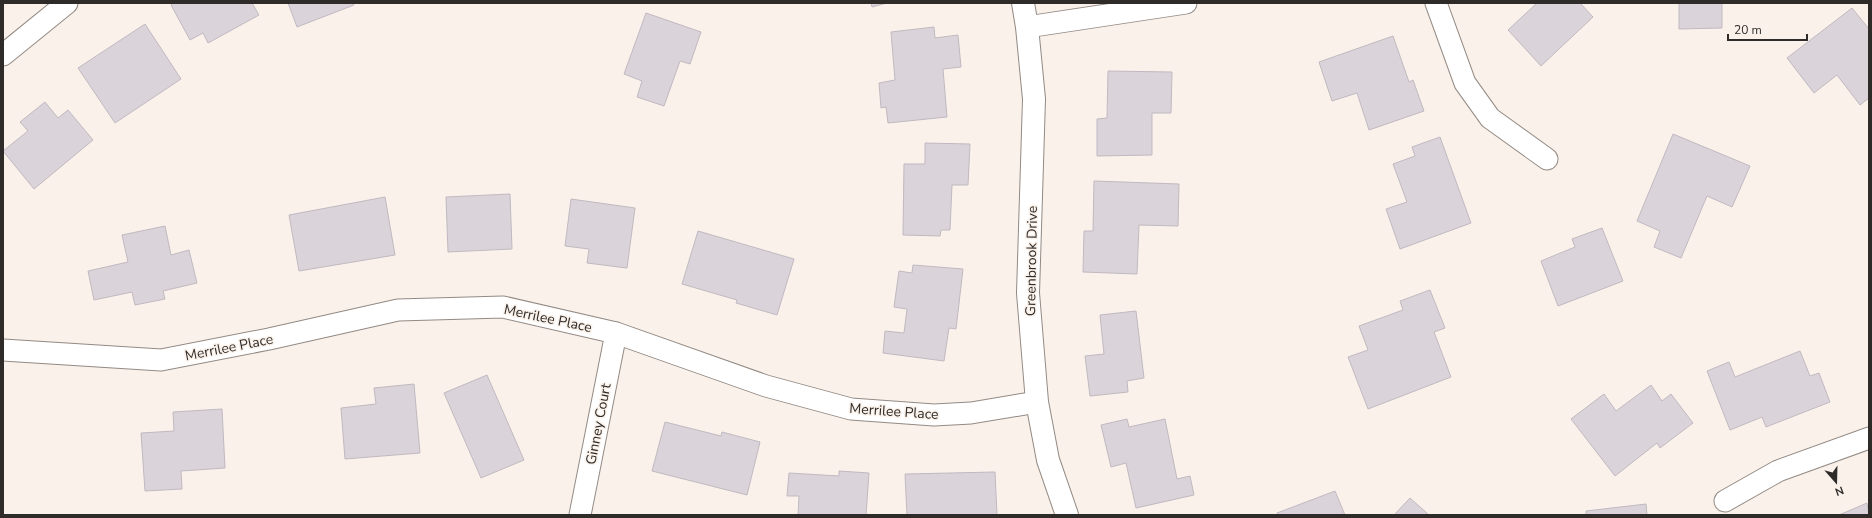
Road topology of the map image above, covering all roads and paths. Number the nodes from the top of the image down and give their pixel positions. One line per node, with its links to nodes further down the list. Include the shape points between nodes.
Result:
1 (67, 3): 6 (street)
2 (1023, 3): 5 (street, Greenbrook Drive)
3 (1186, 3): 5 (street)
4 (1436, 3): 7 (street, via 1465,83 1490,118)
5 (1027, 27): 10 (street, Greenbrook Drive, via 1034,99 1028,293)
6 (3, 55)
7 (1547, 159)
8 (616, 333): 9 (street, Merrilee Place, via 503,307 398,310 161,360); 10 (street, Merrilee Place, via 766,386 851,409 934,415); 13 (street, Ginney Court)
9 (3, 350)
10 (1037, 402): 14 (street, Greenbrook Drive, via 1048,460)
11 (1869, 438): 12 (street, via 1778,471)
12 (1725, 501)
13 (580, 515)
14 (1067, 515)

